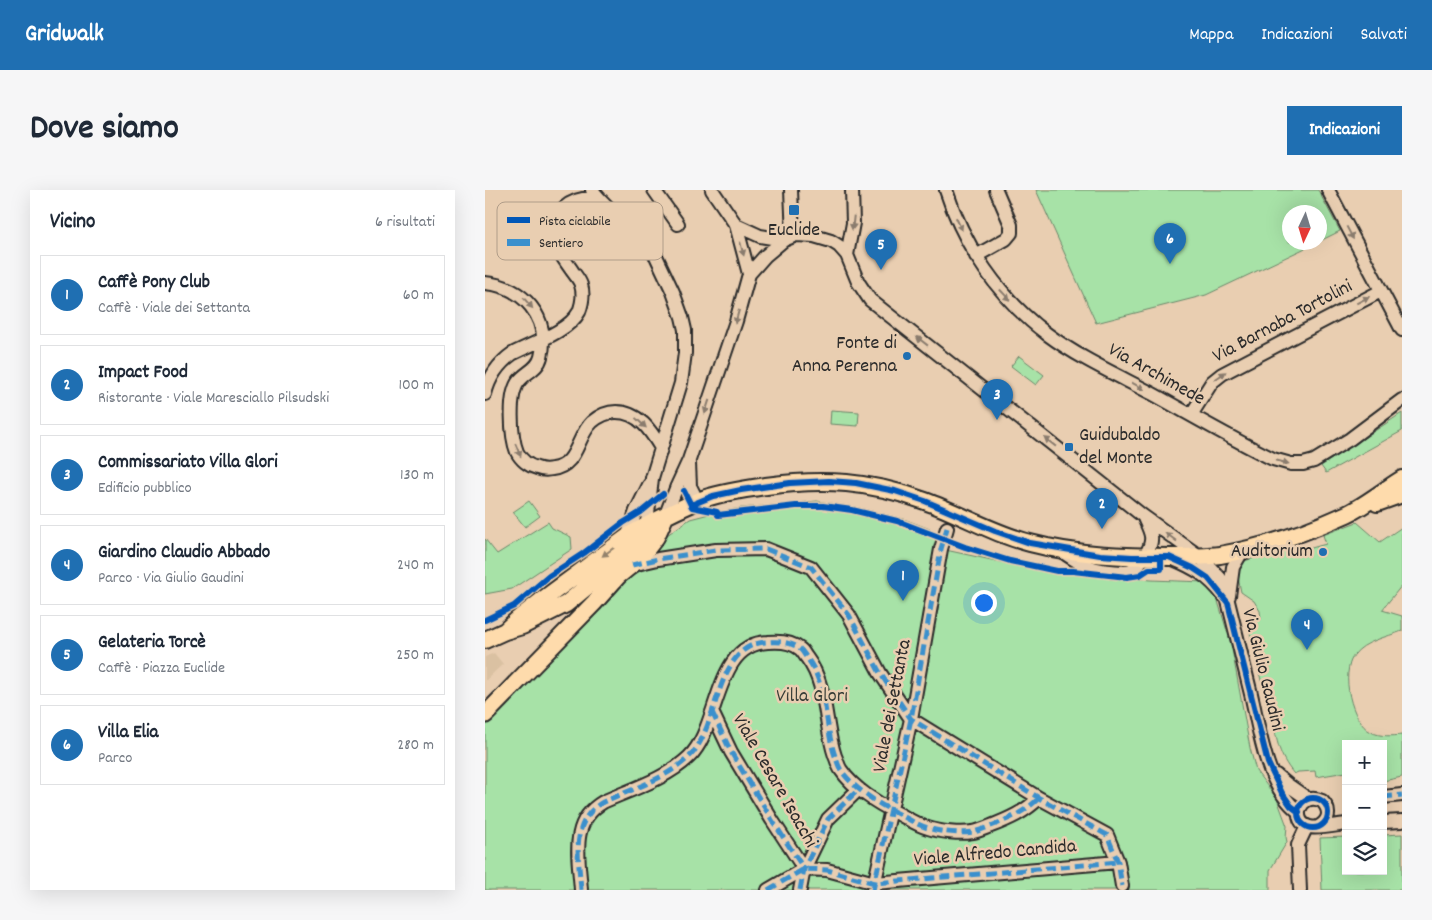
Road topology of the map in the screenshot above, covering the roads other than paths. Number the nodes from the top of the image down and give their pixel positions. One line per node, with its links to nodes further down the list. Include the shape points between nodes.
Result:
1 (654, 190): 10 (street)
2 (711, 190): 13 (street)
3 (791, 190): 14 (street)
4 (852, 190): 15 (street, one-way to 15, via 853,223)
5 (945, 190): 16 (street, Via Archimede, one-way to 16)
6 (996, 190): 16 (street, via 1011,224 1011,233)
7 (1328, 190): 21 (street, one-way to 21)
8 (596, 195): 9 (street)
9 (572, 202)
10 (662, 202)
11 (663, 203): 12 (street)
12 (678, 224)
13 (736, 225): 14 (street, via 760,236); 19 (street, one-way to 19)
14 (789, 238): 15 (street, via 800,235 828,240); 19 (street, via 765,256)
15 (847, 255): 34 (street, Via Giulio Gaudini, one-way to 15, via 867,298)
16 (976, 256): 26 (street, Via Archimede, one-way to 26, via 1003,292 1046,333)
17 (566, 260): 23 (street, via 580,281 583,297 573,320)
18 (658, 260): 27 (street, via 673,292 686,338 681,383)
19 (749, 274): 28 (street, one-way to 28)
20 (485, 284): 23 (street, one-way to 23, via 504,286 523,297 538,318)
21 (1381, 291): 22 (street); 26 (street, Via Barnaba Tortolini, one-way to 21, via 1212,382 1225,373)
22 (1402, 330)
23 (542, 339): 24 (street, via 505,359 494,372); 27 (street, one-way to 27, via 539,361 517,384 513,398 513,437 523,460 536,468 560,467 572,458 592,422 613,412 627,413 638,419)
24 (485, 394)
25 (1402, 400): 26 (street, Via Archimede, one-way to 25, via 1273,459 1287,464 1303,464 1318,460 1344,444)
26 (1191, 415)
27 (661, 448): 29 (street)
28 (689, 460): 32 (street, via 690,486); 35 (street)
29 (652, 478): 37 (street); 37 (street, via 636,511)
30 (1402, 479): 33 (main road)
31 (1402, 494): 33 (main road)
32 (698, 502): 35 (main road); 40 (main road, via 741,490 789,483 856,483 905,494 1030,543)
33 (1349, 513): 38 (main road, via 1285,538)
34 (1143, 516): 39 (street, Via Giulio Gaudini, one-way to 34); 40 (street, via 1152,539)
35 (665, 517): 37 (main road)
36 (947, 528): 52 (street, Viale dei Settanta)
37 (640, 536): 42 (main road); 44 (main road, one-way to 44); 46 (main road, via 612,566)
38 (1243, 550): 39 (main road); 45 (street, Via Giulio Gaudini, via 1233,567)
39 (1199, 556): 41 (main road); 45 (street, Via Giulio Gaudini, via 1220,578)
40 (1144, 557): 41 (main road)
41 (1169, 557): 45 (street, Via Giulio Gaudini, via 1205,576)
42 (632, 566): 43 (main road); 52 (street, via 717,550 766,549 811,567 849,615 880,673)
43 (618, 576): 46 (main road, via 581,602); 48 (main road)
44 (570, 580): 46 (main road); 47 (main road)
45 (1228, 603): 53 (street, Via Giulio Gaudini)
46 (566, 604): 47 (main road); 48 (main road)
47 (505, 631): 49 (main road)
48 (566, 631): 51 (main road)
49 (485, 640)
50 (712, 712): 54 (street, via 722,682 737,654 766,641 786,642 800,649 821,684 832,746 840,769); 68 (street, Viale Cesare Isacchi, via 731,752); 71 (street, via 691,756 671,772 603,802 583,820 578,846)
51 (485, 715)
52 (911, 719): 57 (street); 59 (street, Viale dei Settanta)
53 (1271, 770): 58 (street); 60 (street, Via Giulio Gaudini, via 1285,798)
54 (859, 789): 59 (street); 68 (street, via 828,818)
55 (1402, 795): 56 (street)
56 (1387, 797)
57 (1039, 798): 59 (street, via 1009,820 974,832 927,828); 67 (street, via 1107,835)
58 (1308, 799): 60 (street, via 1301,804); 61 (street, via 1322,801)
59 (891, 810): 69 (street, Viale dei Settanta)
60 (1299, 812): 66 (street, via 1301,820)
61 (1328, 812): 62 (street); 66 (street, via 1326,821)
62 (1342, 821)
63 (1402, 821): 64 (street)
64 (1387, 822)
65 (1342, 824): 66 (street)
66 (1313, 826): 74 (street, via 1298,845)
67 (1118, 862): 69 (street, Viale Alfredo Candida); 70 (street)
68 (804, 869): 69 (street, via 827,870); 72 (street); 73 (street)
69 (874, 887)
70 (1121, 889)
71 (581, 890)
72 (768, 890)
73 (800, 890)
74 (1299, 890)

